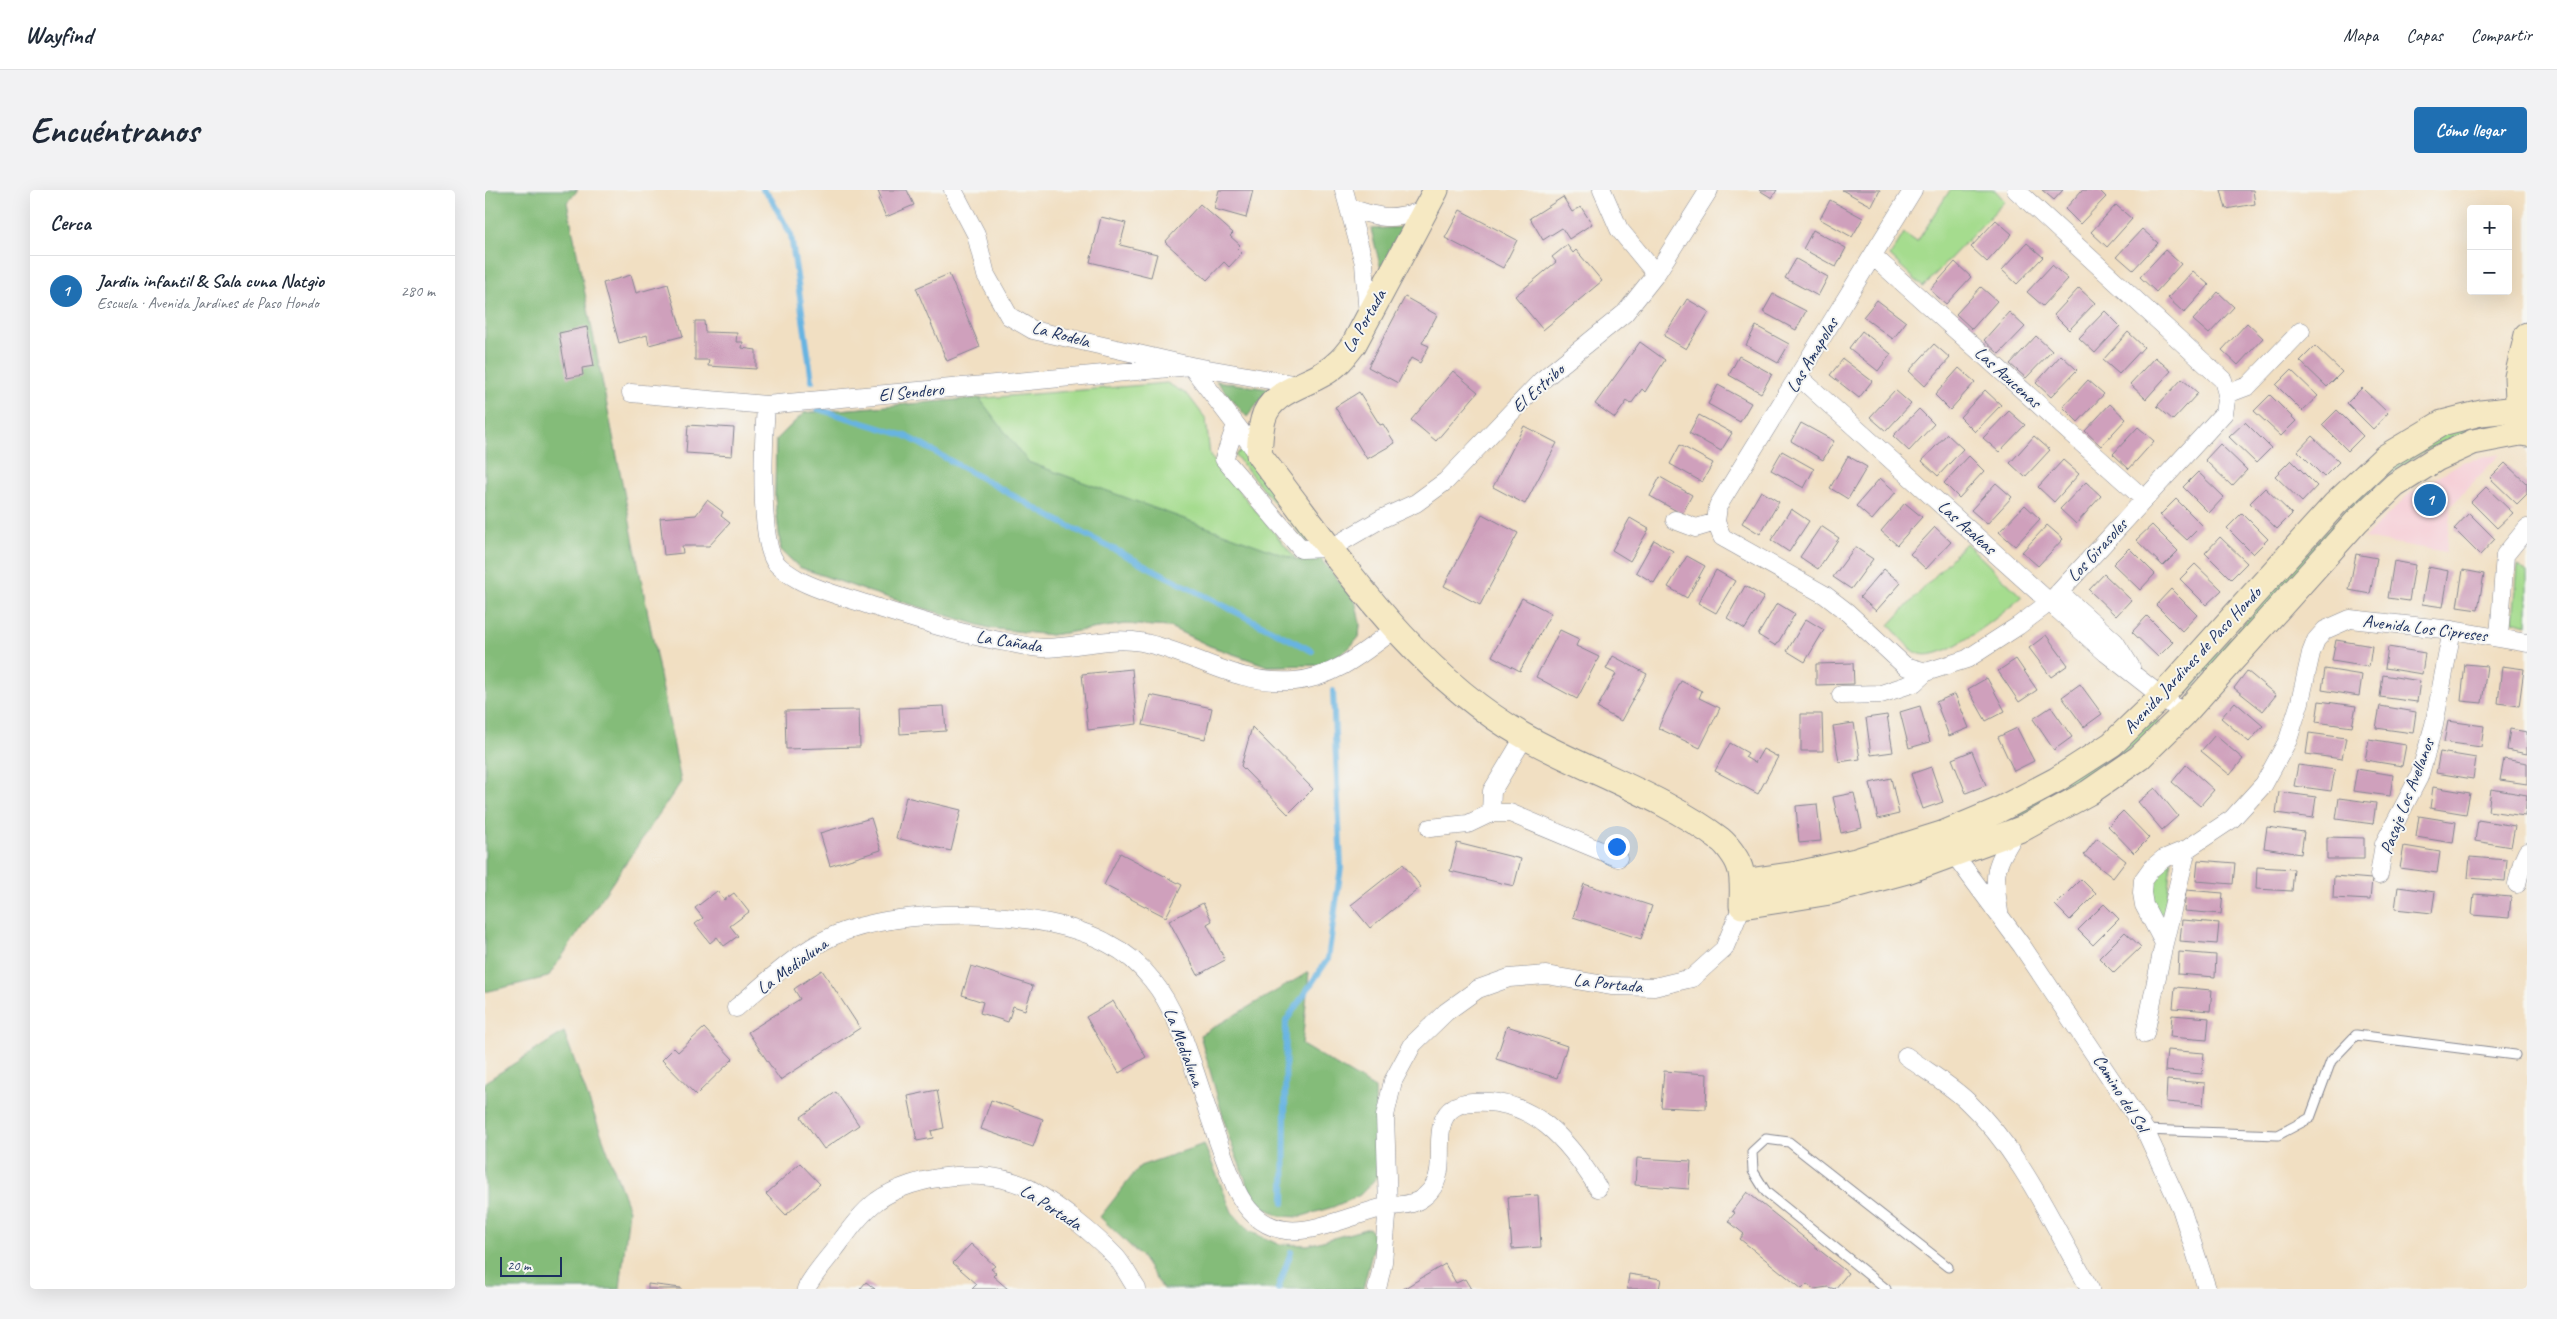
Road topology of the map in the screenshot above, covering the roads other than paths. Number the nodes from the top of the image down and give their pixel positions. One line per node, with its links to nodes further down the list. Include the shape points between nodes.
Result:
1 (953, 190): 14 (street, La Rodela, via 975,234 986,275 1009,316 1033,330)
2 (1344, 190): 8 (street)
3 (1602, 190): 10 (street, via 1619,229)
4 (1709, 190): 10 (street, El Estribo)
5 (1913, 190): 9 (street, Las Amapolas)
6 (2017, 190): 18 (street, via 2215,371 2223,380)
7 (1429, 200): 8 (street, via 1395,218); 11 (street, La Portada)
8 (1350, 208): 11 (street, via 1364,263)
9 (1873, 256): 15 (street, Las Amapolas); 24 (street, Las Azucenas)
10 (1656, 274): 28 (street, El Estribo, via 1625,313 1541,381 1446,481 1416,503)
11 (1368, 316): 16 (street, La Portada, via 1341,361 1323,374)
12 (2301, 332): 18 (street, via 2247,386)
13 (2527, 335): 20 (street, Avenida Jardines de Paso Hondo, via 2517,377)
14 (1191, 366): 16 (street, La Rodela); 19 (street, El Sendero); 21 (street)
15 (1799, 377): 26 (street, Las Amapolas, via 1718,506); 29 (street, Las Azaleas)
16 (1298, 385): 23 (street, La Portada, via 1276,400 1263,418)
17 (631, 393): 19 (street, El Sendero)
18 (2227, 394): 24 (street, Los Girasoles, via 2224,413)
19 (766, 404): 30 (street, La Cañada, via 763,489 768,541 775,562 799,580 848,598 983,639 1042,648 1116,639 1140,642 1250,679 1295,681 1325,675 1351,661)
20 (2523, 408): 22 (street, Avenida Jardines de Paso Hondo); 36 (street, Avenida Jardines de Paso Hondo, via 2481,413 2442,423 2385,457 2335,504)
21 (1236, 425): 23 (street); 28 (street, via 1224,459 1301,549)
22 (2523, 434): 37 (street, Avenida Jardines de Paso Hondo, via 2473,442 2436,459 2395,485 2357,521)
23 (1259, 455): 28 (street)
24 (2144, 499): 29 (street, Los Girasoles)
25 (1675, 520): 26 (street, via 1696,528)
26 (1716, 522): 34 (street, via 1722,537 1825,595 1905,666)
27 (2527, 528): 32 (street, via 2505,555)
28 (1331, 548): 30 (street)
29 (2054, 597): 34 (street, Los Girasoles, via 2018,626 1967,659); 36 (street, Las Azaleas, via 2105,653)
30 (1395, 629): 38 (street, via 1452,687)
31 (2451, 630): 32 (street, Avenida Los Cipreses); 43 (street, Avenida Los Cipreses, via 2350,619 2325,630 2311,653 2288,740 2264,784 2232,819); 46 (street, Pasaje Los Avellanos, via 2434,725 2419,776 2384,844)
32 (2499, 637): 33 (street, Avenida Los Cipreses)
33 (2527, 643)
34 (1926, 672): 35 (street, Los Girasoles, via 1914,684 1881,694)
35 (1841, 695)
36 (2162, 696): 37 (street, Las Azaleas); 42 (street, Avenida Jardines de Paso Hondo, via 2112,744)
37 (2184, 714): 41 (street, Avenida Jardines de Paso Hondo, via 2139,758 2088,794)
38 (1525, 736): 39 (street, via 1492,791); 48 (street, via 1666,806 1722,841 1739,865)
39 (1491, 813): 40 (street, via 1468,824); 45 (street, via 1510,813)
40 (1430, 828)
41 (2016, 832): 42 (street, Avenida Jardines de Paso Hondo); 49 (street, Camino del Sol, via 2000,858 1994,879)
42 (1947, 844): 48 (street, Avenida Jardines de Paso Hondo, via 1907,871 1830,892); 49 (street, Camino del Sol)
43 (2187, 849): 50 (street); 50 (street, Avenida Los Cipreses, via 2163,859 2143,880 2144,905)
44 (2527, 852): 47 (street)
45 (1619, 858)
46 (2379, 875)
47 (2517, 884)
48 (1742, 894): 57 (street, La Portada, via 1724,949 1692,978 1654,987 1611,986 1545,975 1509,978 1478,989 1446,1012 1413,1044 1393,1081 1385,1116)
49 (2000, 915): 55 (street, Camino del Sol)
50 (2164, 943): 52 (street)
51 (736, 1008): 57 (street, La Medialuna, via 797,957 826,940 882,922 947,914 1001,916 1069,928 1109,943 1153,980 1181,1030 1235,1190 1253,1215 1276,1228 1304,1230)
52 (2145, 1034)
53 (2515, 1055): 55 (lane, via 2356,1035 2331,1061 2310,1118 2278,1136)
54 (1906, 1056): 63 (street, via 1966,1100 1994,1128 2025,1170)
55 (2145, 1130): 64 (street, Camino del Sol, via 2181,1208)
56 (1598, 1188): 57 (street, La Medialuna, via 1579,1157 1555,1131 1524,1111 1493,1100 1462,1102 1451,1109 1442,1122 1438,1176 1431,1191 1415,1202)
57 (1388, 1206): 61 (street, La Portada)
58 (1948, 1267): 62 (lane, via 1789,1142 1766,1139 1752,1152 1753,1171 1766,1192)
59 (806, 1289): 60 (street, La Portada, via 859,1217 878,1200 929,1179 960,1176 1001,1179 1029,1188 1085,1229 1117,1259)
60 (1137, 1289)
61 (1377, 1289)
62 (1886, 1289)
63 (2089, 1289)
64 (2207, 1289)

